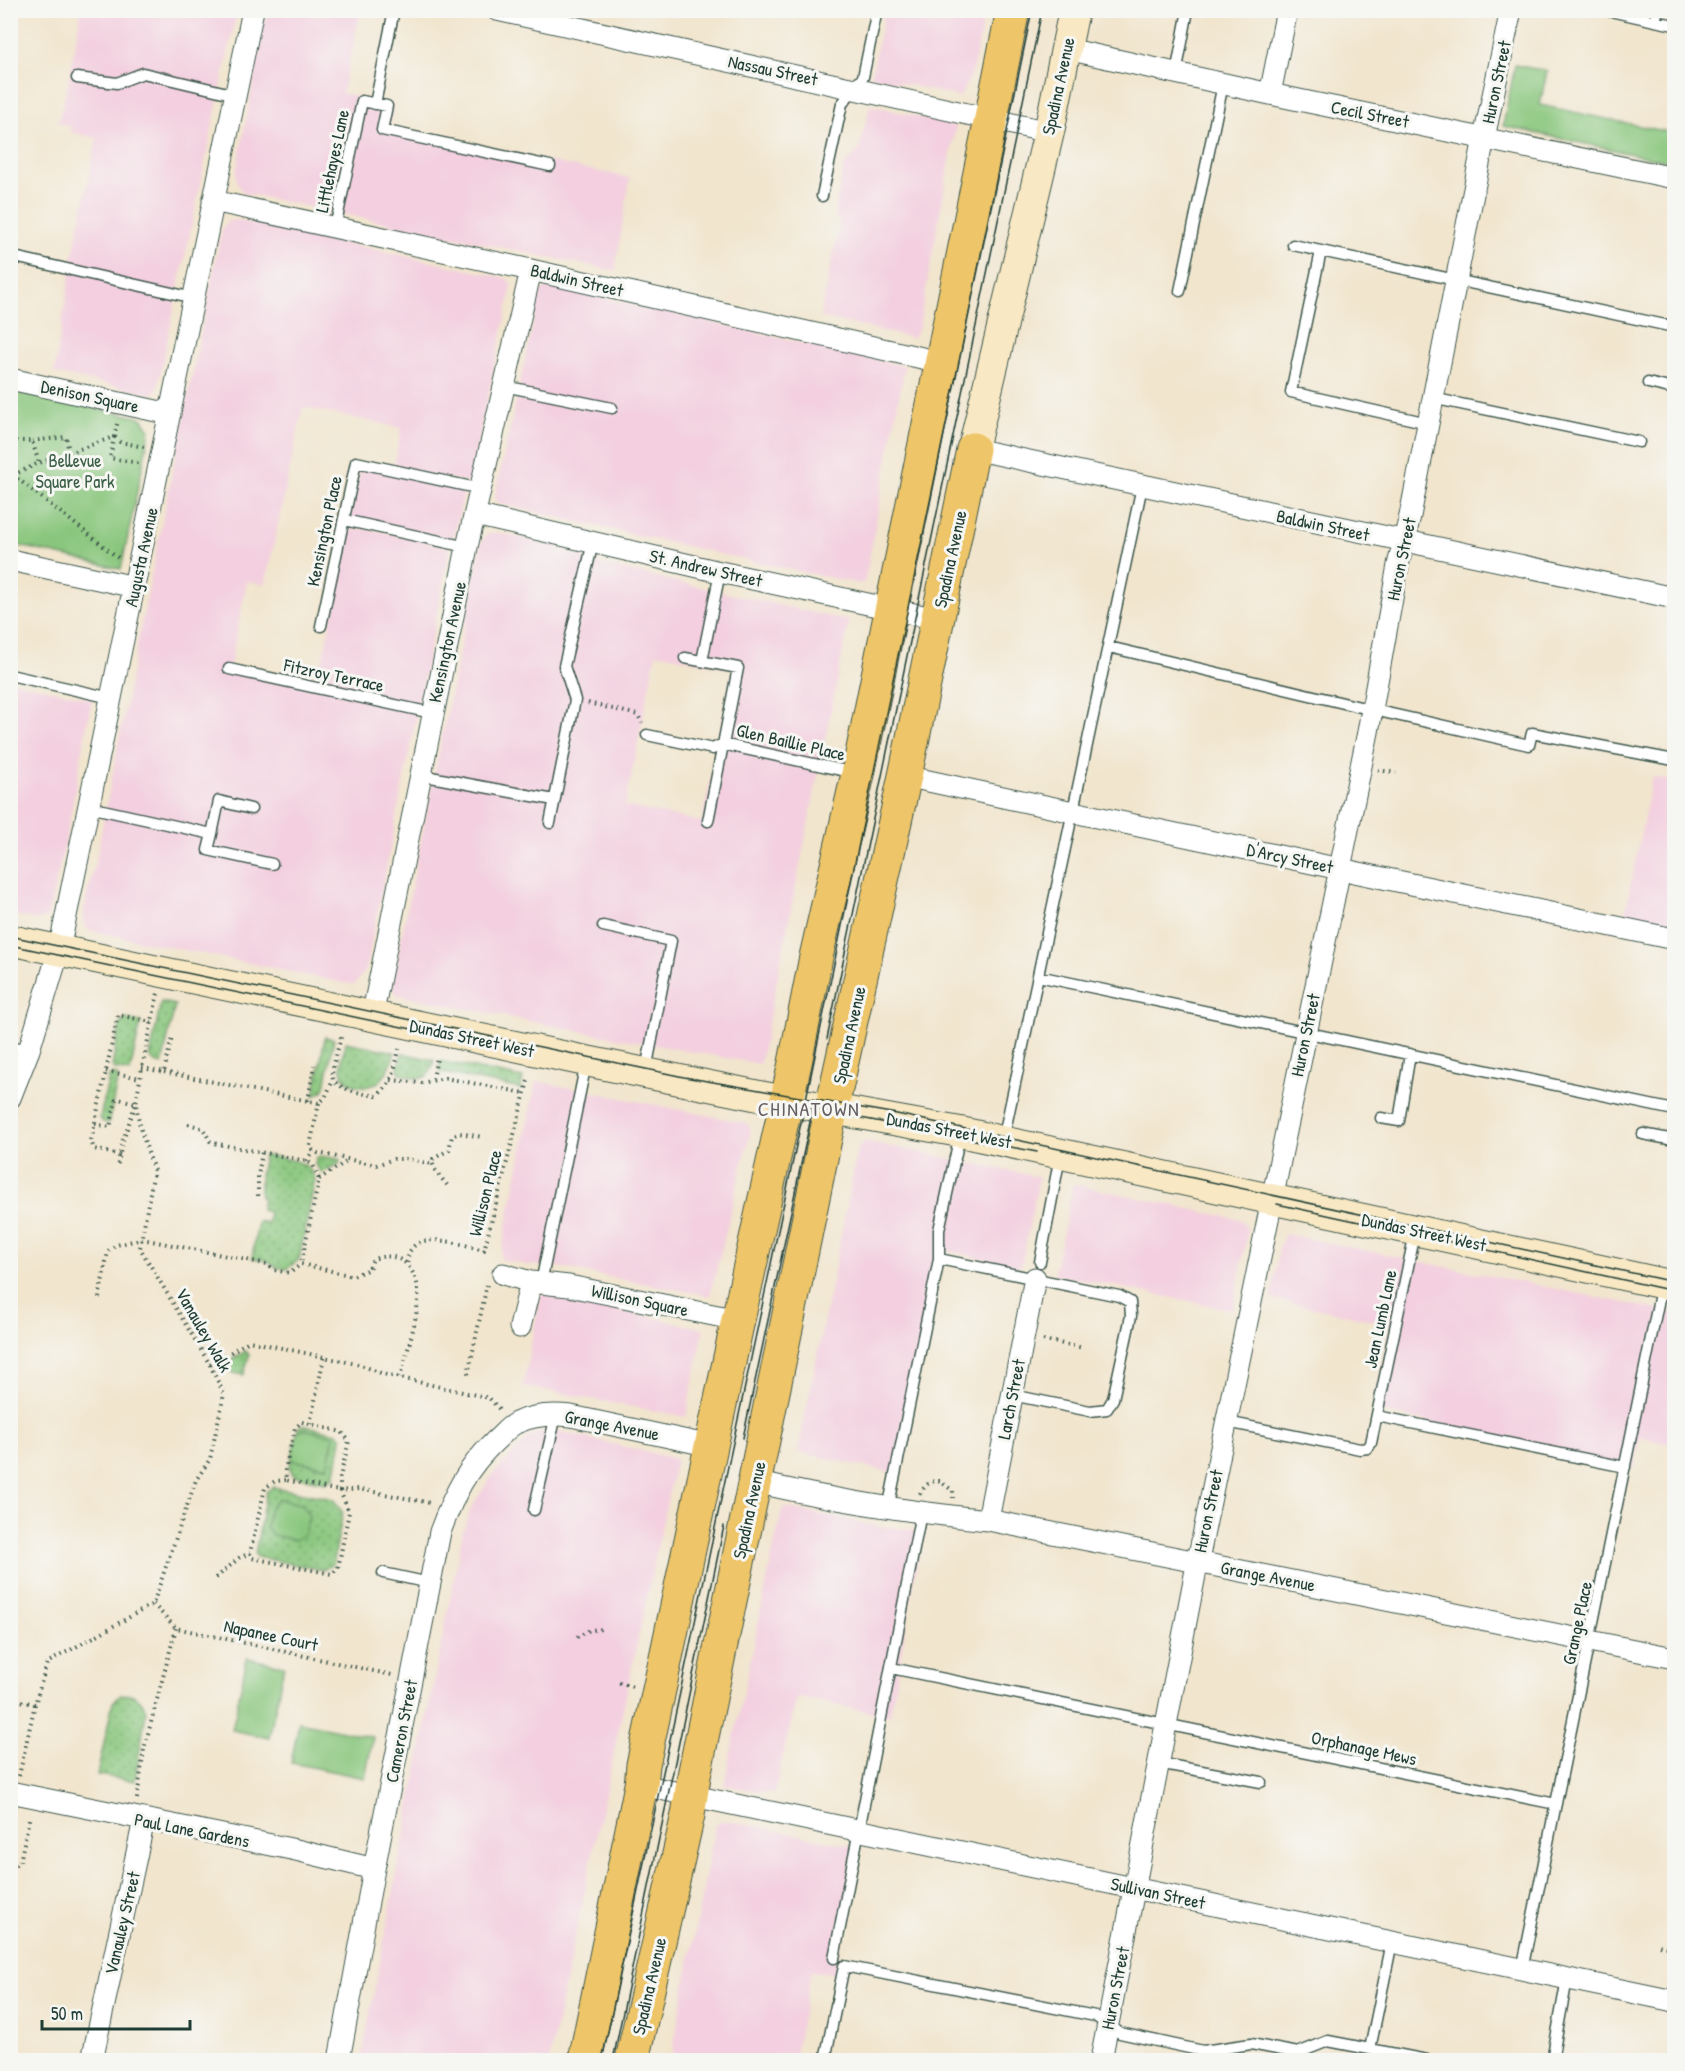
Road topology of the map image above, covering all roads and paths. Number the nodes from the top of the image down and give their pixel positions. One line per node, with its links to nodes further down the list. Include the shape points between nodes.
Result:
1 (253, 10): 19 (street, Augusta Avenue)
2 (394, 10): 20 (lane)
3 (497, 10): 17 (street, Nassau Street)
4 (877, 10): 17 (lane, via 862,77)
5 (1013, 10): 21 (main road)
6 (1074, 10): 13 (main road, Spadina Avenue)
7 (1188, 10): 14 (lane)
8 (1287, 10): 18 (street)
9 (1512, 10): 23 (street, Huron Street)
10 (1606, 10): 11 (lane)
11 (1657, 16): 12 (lane)
12 (1674, 25)
13 (1067, 49): 14 (street, Cecil Street); 22 (main road, Spadina Avenue)
14 (1176, 74): 16 (street, Cecil Street)
15 (77, 78): 19 (lane, via 117,83 143,73)
16 (1223, 84): 18 (street, Cecil Street); 34 (lane)
17 (854, 88): 21 (street, Nassau Street); 26 (lane, via 842,104)
18 (1270, 94): 23 (street, Cecil Street)
19 (236, 95): 27 (street, Augusta Avenue)
20 (375, 104): 24 (lane, via 387,106 382,130); 28 (lane, Littlehayes Lane, via 362,101)
21 (990, 119): 22 (street, Nassau Street); 37 (main road)
22 (1048, 132): 52 (main road, Spadina Avenue)
23 (1484, 138): 25 (street, Cecil Street); 33 (street, Huron Street)
24 (550, 166)
25 (1674, 177)
26 (822, 196)
27 (213, 201): 28 (street, Baldwin Street); 35 (street, Augusta Avenue)
28 (335, 228): 32 (street, Baldwin Street)
29 (1293, 245): 30 (lane)
30 (1321, 251): 33 (lane); 46 (lane, via 1292,392)
31 (10, 256): 35 (lane)
32 (531, 270): 37 (street, Baldwin Street); 40 (street, Kensington Avenue)
33 (1456, 281): 36 (lane); 42 (street, Huron Street)
34 (1180, 291)
35 (194, 298): 45 (street, Augusta Avenue)
36 (1674, 327)
37 (940, 363): 69 (main road)
38 (10, 379): 45 (street, Denison Square)
39 (1648, 383): 41 (lane)
40 (504, 386): 43 (lane); 58 (street, Kensington Avenue)
41 (1674, 389)
42 (1432, 398): 46 (street, Huron Street); 50 (lane)
43 (612, 408)
44 (120, 411): 47 (path)
45 (170, 414): 67 (street, Augusta Avenue)
46 (1428, 423): 61 (street, Huron Street)
47 (114, 437): 51 (path); 53 (path); 55 (path, via 110,458)
48 (10, 441): 49 (path)
49 (32, 441): 53 (path, via 66,437); 54 (path)
50 (1640, 442)
51 (148, 448)
52 (973, 449): 57 (street, Baldwin Street); 70 (main road, Spadina Avenue)
53 (69, 452): 54 (path)
54 (39, 463): 56 (path)
55 (138, 463)
56 (12, 475): 65 (path)
57 (1142, 486): 61 (street, Baldwin Street); 72 (lane)
58 (481, 489): 59 (street, Kensington Avenue); 60 (lane, Kensington Place, via 356,462)
59 (475, 515): 62 (street, St. Andrew Street); 63 (street, Kensington Avenue)
60 (344, 520): 63 (lane); 71 (lane, Kensington Place)
61 (1403, 541): 68 (street, Baldwin Street); 79 (street, Huron Street)
62 (593, 542): 66 (street, St. Andrew Street); 78 (lane, via 564,666)
63 (466, 547): 80 (street, Kensington Avenue)
64 (10, 560): 67 (street)
65 (125, 564)
66 (720, 572): 69 (street, St. Andrew Street); 74 (lane)
67 (135, 586): 77 (street, Augusta Avenue)
68 (1674, 598)
69 (890, 608): 70 (street, St. Andrew Street); 84 (main road)
70 (937, 619): 86 (main road, Spadina Avenue)
71 (321, 626)
72 (1109, 647): 79 (lane); 90 (lane)
73 (685, 658): 74 (lane)
74 (702, 661): 82 (lane, via 738,668)
75 (229, 669): 80 (lane, Fitzroy Terrace)
76 (10, 675): 77 (lane)
77 (111, 698): 88 (street, Augusta Avenue)
78 (575, 700): 81 (path, via 638,715); 87 (lane)
79 (1372, 710): 83 (lane, via 1529,745 1532,733); 95 (street, Huron Street)
80 (432, 713): 85 (street, Kensington Avenue)
81 (647, 735): 82 (lane, Glen Baillie Place, via 713,749)
82 (723, 744): 84 (lane, Glen Baillie Place); 91 (lane)
83 (1674, 760)
84 (858, 774): 124 (main road)
85 (420, 776): 87 (lane); 102 (street, Kensington Avenue)
86 (905, 776): 90 (street, D'Arcy Street); 128 (main road, Spadina Avenue)
87 (554, 801): 92 (lane)
88 (88, 807): 93 (lane); 99 (street, Augusta Avenue)
89 (251, 808): 93 (lane, via 219,801)
90 (1073, 812): 95 (street, D'Arcy Street); 101 (lane)
91 (708, 821)
92 (550, 823)
93 (212, 834): 94 (lane, via 208,850)
94 (272, 864)
95 (1340, 869): 97 (street, D'Arcy Street); 104 (street, Huron Street)
96 (603, 926): 116 (lane, via 671,941)
97 (1674, 939)
98 (10, 940): 99 (main road, Dundas Street West)
99 (59, 950): 100 (main road, Dundas Street West); 107 (street, Augusta Avenue, via 49,987)
100 (162, 972): 102 (main road, Dundas Street West); 103 (path, Vanauley Walk)
101 (1038, 976): 104 (lane); 137 (lane)
102 (372, 1017): 111 (main road, Dundas Street West)
103 (152, 1022): 113 (path, Vanauley Walk); 114 (path, via 118,1015)
104 (1306, 1031): 109 (lane); 149 (street, Huron Street)
105 (341, 1037): 120 (path)
106 (172, 1038): 115 (path)
107 (20, 1048): 123 (street, Augusta Avenue)
108 (399, 1049): 121 (path)
109 (1410, 1054): 129 (lane); 130 (lane, via 1399,1121)
110 (438, 1057): 119 (path)
111 (586, 1061): 116 (main road, Dundas Street West); 157 (lane)
112 (314, 1065): 125 (path)
113 (142, 1068): 115 (path); 118 (path, Vanauley Walk)
114 (106, 1071): 118 (path); 131 (path)
115 (164, 1072): 125 (path)
116 (645, 1073): 124 (main road, Dundas Street West)
117 (529, 1077): 122 (path, Willison Place)
118 (140, 1078): 126 (path, Vanauley Walk)
119 (433, 1079): 121 (path, via 422,1083); 122 (path)
120 (333, 1080): 121 (path, via 350,1090 376,1096 386,1090); 127 (path)
121 (391, 1080)
122 (525, 1093): 154 (path, Willison Place, via 484,1250 429,1239 410,1250)
123 (10, 1098)
124 (786, 1100): 128 (main road, Dundas Street West); 160 (main road)
125 (308, 1101): 127 (path)
126 (136, 1103): 131 (path, via 116,1100 110,1127); 141 (path); 151 (path, Vanauley Walk, via 154,1171)
127 (319, 1103): 138 (path, via 310,1146)
128 (833, 1108): 133 (main road, Dundas Street West); 177 (main road, Spadina Avenue)
129 (1674, 1110)
130 (1381, 1118)
131 (95, 1124): 141 (path, via 91,1141 94,1149)
132 (188, 1124): 139 (path, via 203,1128 210,1142)
133 (960, 1132): 137 (main road, Dundas Street West); 152 (lane, via 939,1230)
134 (1643, 1134): 136 (lane)
135 (483, 1137): 144 (path, via 459,1133 452,1136 449,1150 433,1159)
136 (1674, 1140)
137 (1003, 1141): 140 (main road, Dundas Street West)
138 (313, 1150): 142 (path); 143 (path)
139 (262, 1152): 143 (path); 148 (path)
140 (1061, 1153): 149 (main road, Dundas Street West); 155 (lane)
141 (120, 1155): 145 (path)
142 (350, 1160): 144 (path, via 376,1165 394,1159); 146 (path)
143 (307, 1161): 146 (path)
144 (432, 1164): 147 (path)
145 (117, 1168)
146 (319, 1179): 153 (path)
147 (447, 1185)
148 (258, 1196)
149 (1272, 1199): 150 (main road, Dundas Street West); 172 (street, Huron Street)
150 (1416, 1230): 158 (main road, Dundas Street West); 170 (lane, Jean Lumb Lane)
151 (142, 1239): 153 (path, via 267,1264 274,1270 290,1273); 159 (path, via 108,1251); 165 (path, Vanauley Walk, via 140,1248)
152 (939, 1259): 155 (lane); 182 (lane)
153 (302, 1264): 154 (path, via 354,1276 369,1269 374,1259 386,1256 398,1257)
154 (407, 1264): 167 (path, via 415,1274 418,1290)
155 (1037, 1270): 168 (street, Larch Street); 168 (lane, via 1119,1296 1130,1302 1131,1316 1113,1399 1107,1409 1090,1411)
156 (497, 1277): 157 (street, Willison Square); 166 (path, via 486,1286)
157 (536, 1282): 160 (street, Willison Square); 161 (street)
158 (1668, 1285): 175 (lane, Grange Place)
159 (99, 1298)
160 (738, 1320): 174 (main road)
161 (520, 1327)
162 (1037, 1338): 163 (path)
163 (1084, 1348)
164 (324, 1357): 165 (path, via 249,1341); 167 (path); 173 (path)
165 (210, 1365): 190 (path, Vanauley Walk, via 224,1394 210,1459 196,1480)
166 (468, 1374)
167 (400, 1378): 171 (path, via 489,1398)
168 (1012, 1395): 184 (street, Larch Street)
169 (556, 1414): 171 (street, Grange Avenue); 174 (street, Grange Avenue); 183 (lane)
170 (1377, 1416): 172 (lane, Jean Lumb Lane, via 1371,1443 1360,1449); 175 (lane)
171 (507, 1418): 189 (street, Cameron Street, via 454,1495 440,1532)
172 (1227, 1422): 186 (street, Huron Street)
173 (310, 1424): 176 (path, via 302,1422 295,1428); 178 (path, via 342,1432 349,1441)
174 (711, 1446): 205 (main road)
175 (1625, 1467): 194 (lane, Grange Place)
176 (286, 1480): 178 (path); 185 (path, via 265,1488)
177 (755, 1482): 182 (street, Grange Avenue); 207 (main road, Spadina Avenue)
178 (340, 1491): 180 (path, via 359,1489); 185 (path, via 349,1512 338,1568 333,1574 252,1558)
179 (953, 1502): 181 (path, via 953,1491 940,1481 926,1485)
180 (431, 1503)
181 (920, 1505): 182 (street, Grange Avenue); 184 (street, Grange Avenue); 196 (lane)
182 (888, 1509)
183 (534, 1510)
184 (988, 1520): 186 (street, Grange Avenue)
185 (250, 1553): 188 (path)
186 (1198, 1562): 194 (street, Grange Avenue); 202 (street, Huron Street)
187 (383, 1573): 189 (lane)
188 (216, 1578)
189 (430, 1583): 213 (street, Cameron Street)
190 (153, 1604): 191 (path); 201 (path, via 47,1663)
191 (176, 1628): 197 (path, Napanee Court); 210 (path, via 144,1749)
192 (604, 1629): 193 (path, via 590,1630)
193 (578, 1637)
194 (1590, 1640): 195 (street, Grange Avenue); 208 (lane, Grange Place)
195 (1674, 1658)
196 (891, 1668): 202 (lane, Orphanage Mews); 211 (lane)
197 (394, 1676)
198 (619, 1683): 199 (path)
199 (634, 1687)
200 (10, 1699): 201 (path)
201 (35, 1704): 206 (path)
202 (1166, 1725): 203 (street, Huron Street); 208 (lane, Orphanage Mews)
203 (1158, 1762): 204 (lane); 214 (street, Huron Street)
204 (1261, 1782)
205 (641, 1785): 207 (street, Sullivan Street); 226 (main road)
206 (14, 1786): 210 (street, Paul Lane Gardens)
207 (690, 1795): 211 (street, Sullivan Street); 227 (main road, Spadina Avenue)
208 (1556, 1804): 219 (lane, Grange Place)
209 (31, 1810): 212 (path, via 20,1862)
210 (140, 1813): 213 (street, Paul Lane Gardens); 224 (street, Vanauley Street)
211 (859, 1830): 214 (street, Sullivan Street); 218 (lane)
212 (10, 1868)
213 (374, 1869): 225 (street, Cameron Street)
214 (1134, 1888): 215 (street, Sullivan Street); 222 (street, Huron Street)
215 (1392, 1942): 219 (street, Sullivan Street); 223 (lane)
216 (1659, 1945): 217 (path)
217 (1674, 1949)
218 (834, 1958)
219 (1522, 1970): 220 (street, Sullivan Street)
220 (1567, 1979): 221 (street, Sullivan Street); 231 (lane)
221 (1674, 2001)
222 (1107, 2025): 223 (lane, via 1120,2033 1203,2050 1251,2044 1298,2053 1328,2041); 228 (lane, via 1095,2016 844,1966); 229 (street, Huron Street)
223 (1370, 2049): 230 (lane)
224 (92, 2061)
225 (339, 2061)
226 (585, 2061)
227 (632, 2061)
228 (825, 2061)
229 (1101, 2061)
230 (1427, 2061)
231 (1552, 2061)

